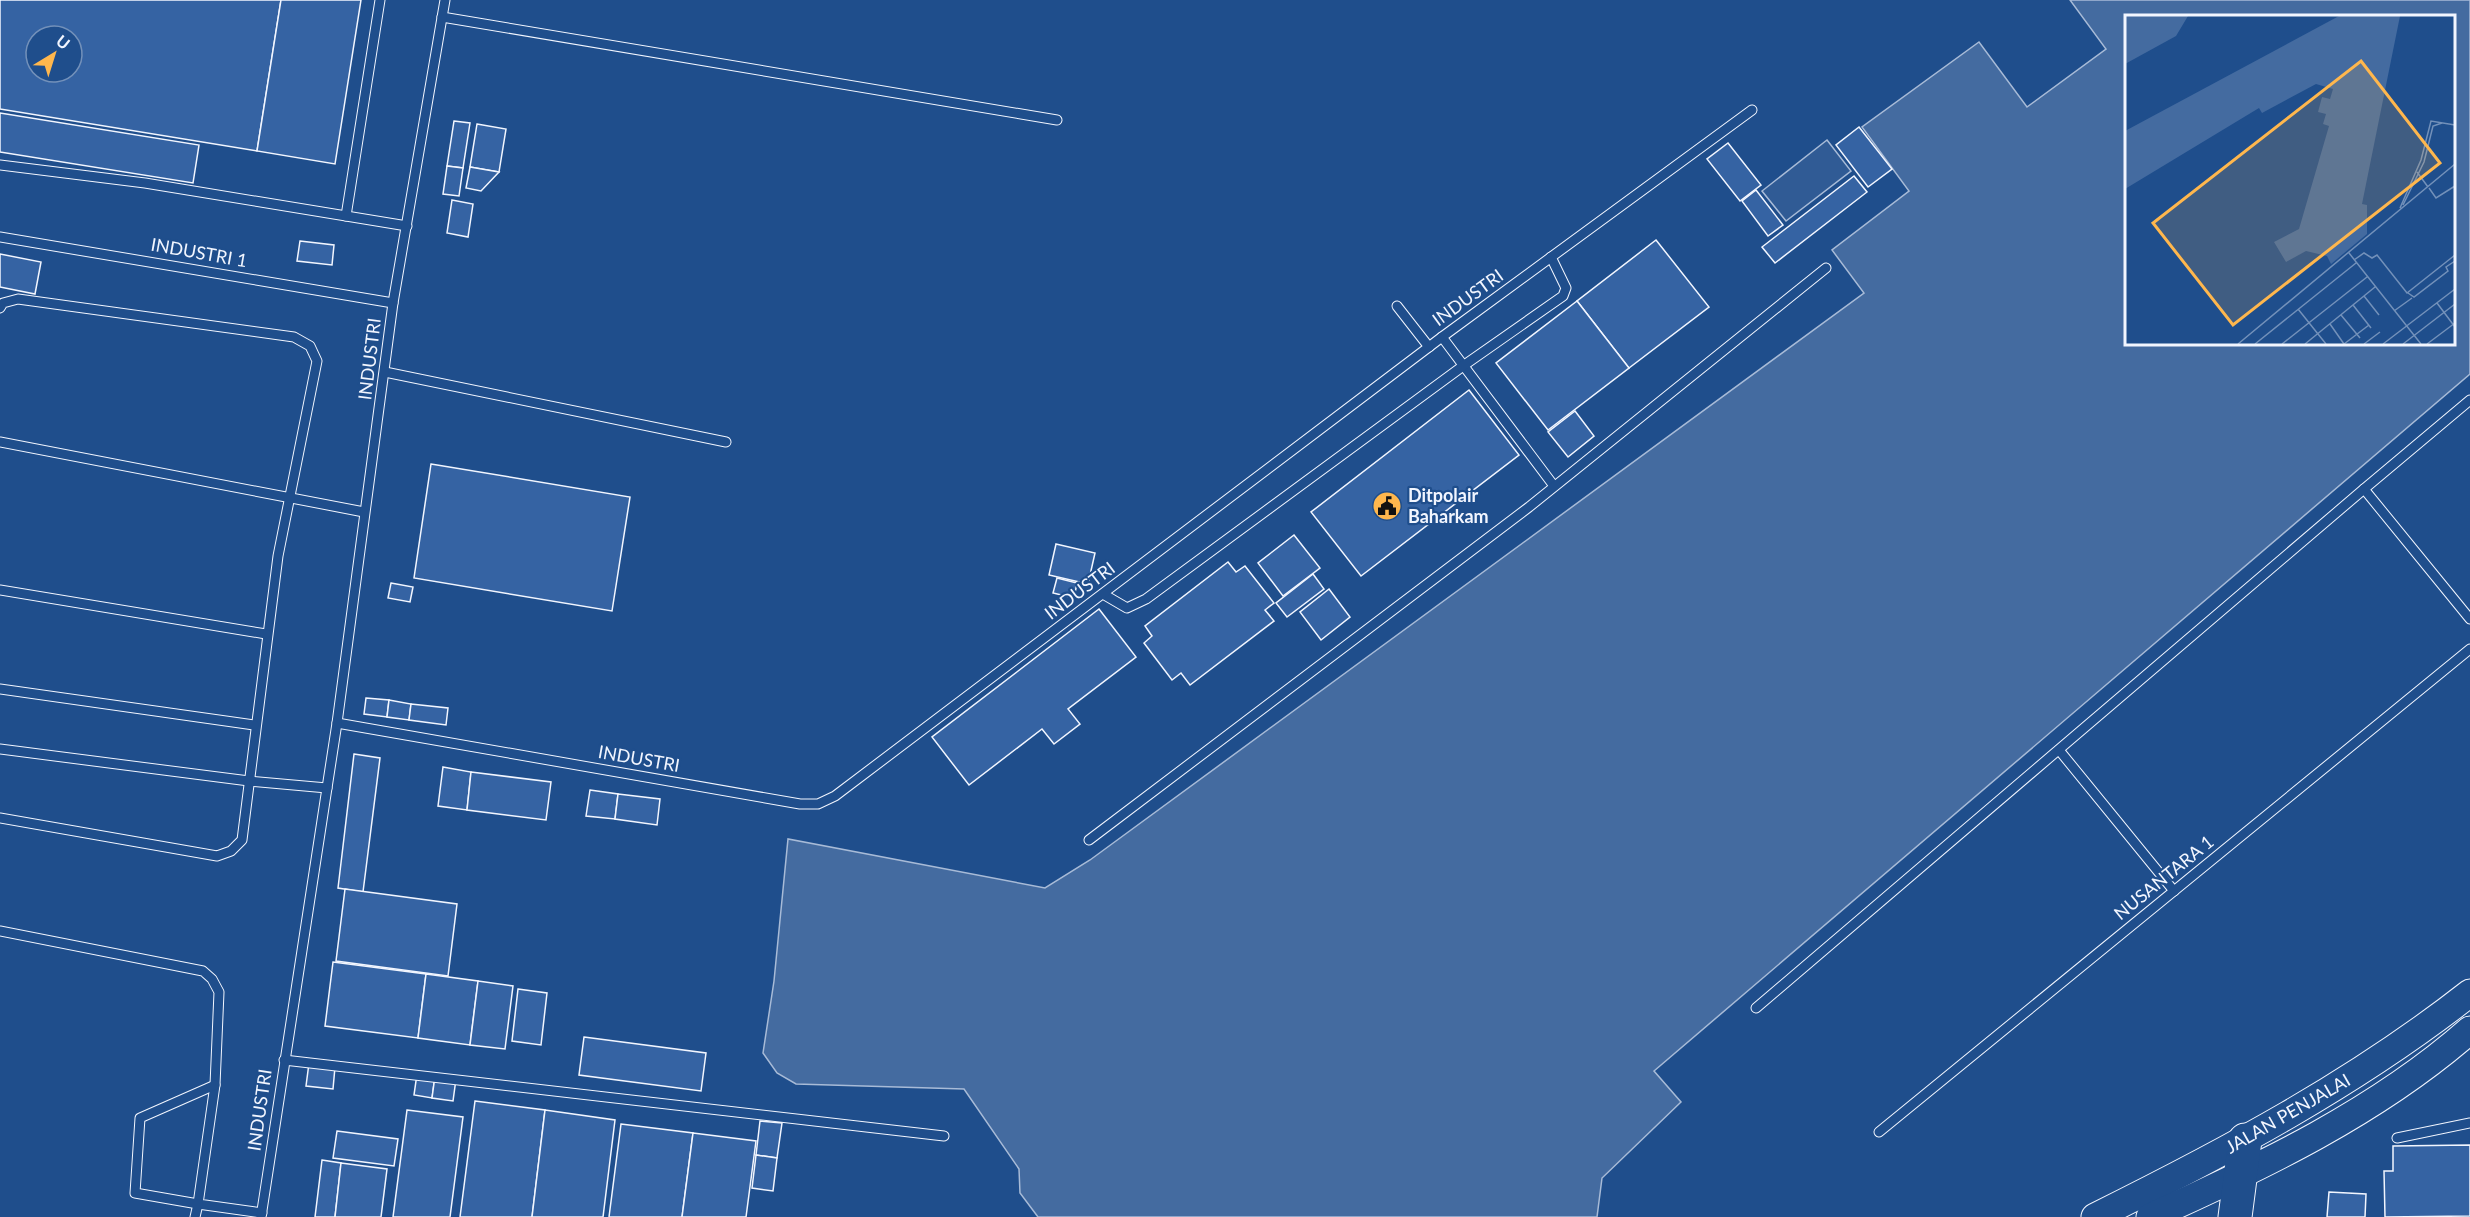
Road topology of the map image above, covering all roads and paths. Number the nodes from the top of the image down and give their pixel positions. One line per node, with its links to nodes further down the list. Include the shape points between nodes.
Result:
1 (380, 0): 7 (lane)
2 (445, 0): 3 (lane, INDUSTRI)
3 (442, 17): 5 (lane); 8 (lane, INDUSTRI)
4 (1752, 110): 10 (lane, INDUSTRI)
5 (1057, 120)
6 (0, 165): 7 (lane, via 145,183)
7 (346, 216): 8 (lane)
8 (407, 226): 12 (lane, INDUSTRI)
9 (0, 237): 12 (lane, INDUSTRI 1)
10 (1551, 257): 15 (lane, INDUSTRI); 17 (lane, via 1566,288 1563,296)
11 (1826, 268): 22 (lane)
12 (393, 303): 18 (lane, INDUSTRI)
13 (1397, 306): 16 (lane)
14 (0, 308): 24 (lane, via 3,303 18,299 294,337 310,346 317,361)
15 (1442, 337): 16 (lane, INDUSTRI); 17 (lane)
16 (1429, 347): 27 (lane, INDUSTRI)
17 (1463, 366): 22 (lane); 27 (lane, via 1146,599 1127,608)
18 (385, 372): 21 (lane); 25 (lane, INDUSTRI)
19 (2470, 400): 23 (lane)
20 (0, 442): 24 (lane)
21 (726, 442)
22 (1554, 486): 39 (lane)
23 (2364, 489): 28 (lane); 35 (lane)
24 (288, 496): 25 (lane); 29 (lane)
25 (364, 512): 32 (lane, INDUSTRI)
26 (0, 590): 29 (lane)
27 (1103, 594): 32 (lane, INDUSTRI, via 835,796 818,804)
28 (2470, 619)
29 (266, 634): 33 (lane)
30 (2470, 649): 40 (lane, NUSANTARA 1)
31 (0, 689): 33 (lane)
32 (337, 723): 37 (lane, INDUSTRI)
33 (254, 725): 36 (lane)
34 (0, 749): 36 (lane)
35 (2059, 750): 40 (lane); 43 (lane)
36 (249, 781): 37 (lane); 38 (lane, via 242,840 231,851 217,856)
37 (327, 788): 45 (lane, INDUSTRI)
38 (0, 818)
39 (1089, 840)
40 (2174, 891): 48 (lane, NUSANTARA 1)
41 (0, 931): 46 (lane, via 203,971 219,992)
42 (2470, 993): 51 (street, JALAN PENJALAI, via 2343,1082)
43 (1756, 1008)
44 (2470, 1030): 52 (street, JALAN PENJALAI, via 2359,1110)
45 (284, 1060): 49 (lane); 54 (lane, INDUSTRI)
46 (215, 1085): 53 (lane); 53 (lane, via 140,1118 135,1193)
47 (2470, 1123): 50 (lane)
48 (1879, 1132)
49 (944, 1136)
50 (2397, 1138)
51 (2245, 1140): 52 (highway); 56 (street, JALAN PENJALAI)
52 (2240, 1176): 57 (street, JALAN PENJALAI); 58 (highway)
53 (198, 1204): 54 (lane); 55 (lane)
54 (262, 1215)
55 (195, 1217)
56 (2094, 1217)
57 (2150, 1217)
58 (2235, 1217)

